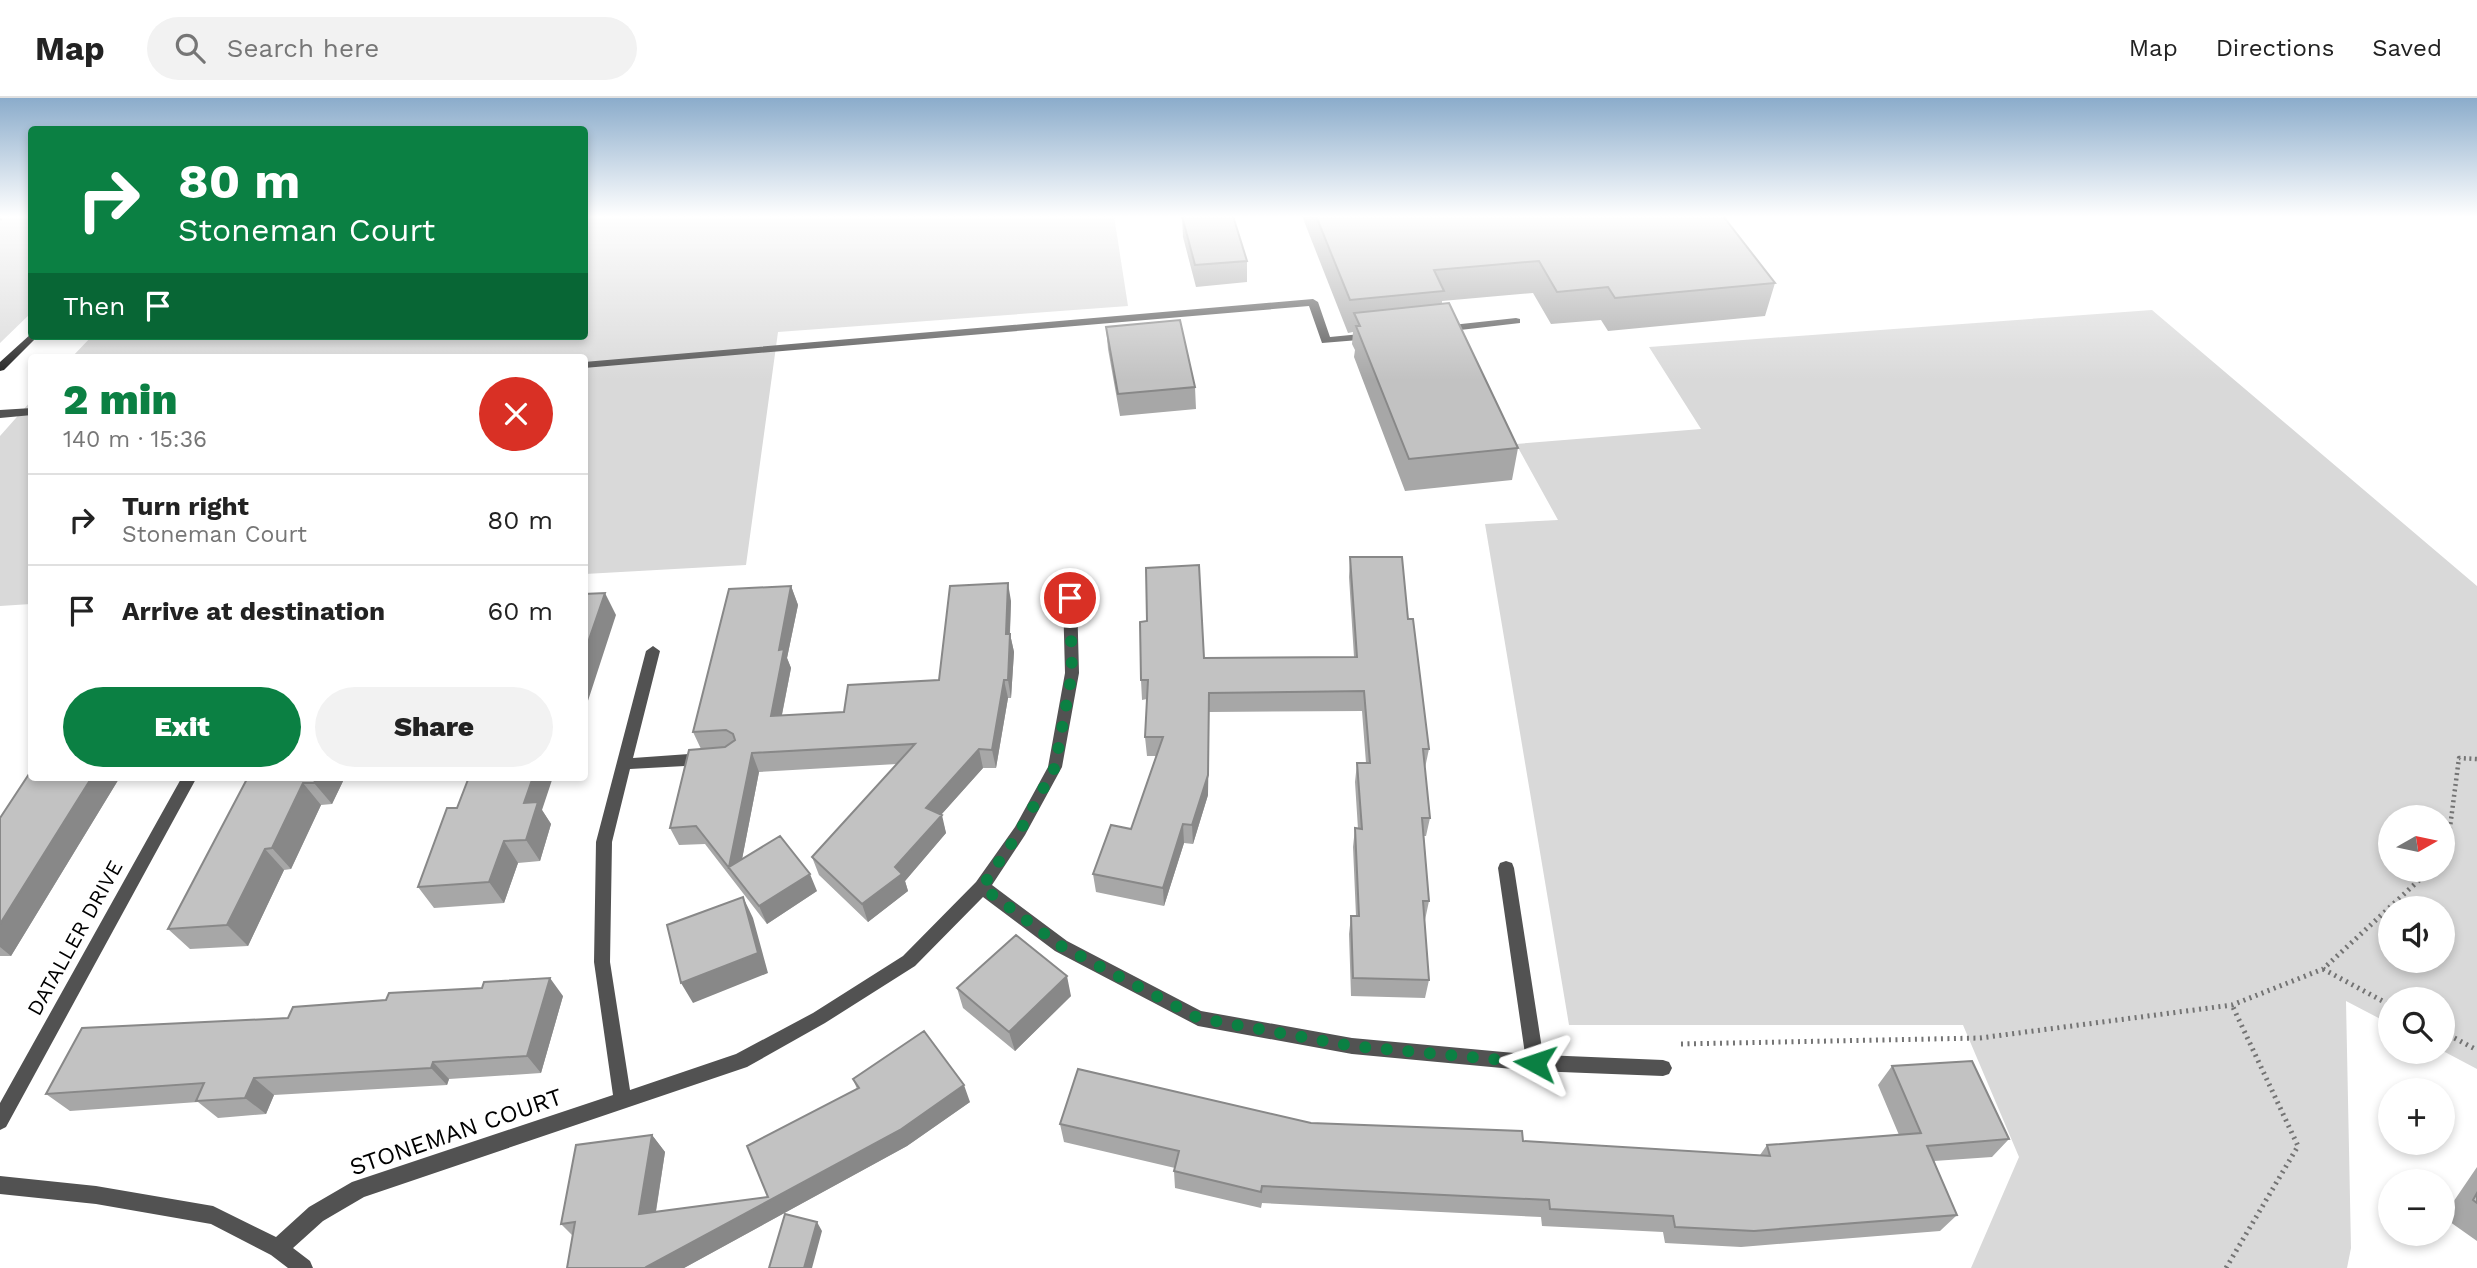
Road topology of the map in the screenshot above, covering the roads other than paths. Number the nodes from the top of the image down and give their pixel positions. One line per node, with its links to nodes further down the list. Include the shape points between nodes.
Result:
1 (1517, 321): 2 (street)
2 (1435, 329)
3 (1380, 335): 5 (street, via 1326,341 1312,302)
4 (28, 340): 6 (street)
5 (588, 365)
6 (0, 368)
7 (28, 411): 8 (street)
8 (0, 414)
9 (1070, 598): 15 (street, STONEMAN COURT, via 1072,673 1055,767)
10 (653, 651): 12 (street)
11 (719, 758): 12 (street)
12 (624, 764): 18 (street, via 604,842 603,962)
13 (188, 781): 19 (street, DATALLER DRIVE)
14 (1506, 868): 16 (street)
15 (982, 887): 16 (street, via 1061,946 1198,1018 1352,1046); 18 (street, STONEMAN COURT, via 909,961 819,1018 741,1061)
16 (1535, 1063): 17 (street)
17 (1664, 1069)
18 (623, 1101): 21 (street, STONEMAN COURT, via 359,1189 316,1214)
19 (0, 1121)
20 (0, 1185): 21 (street, via 213,1215)
21 (278, 1248): 22 (street)
22 (303, 1268)

